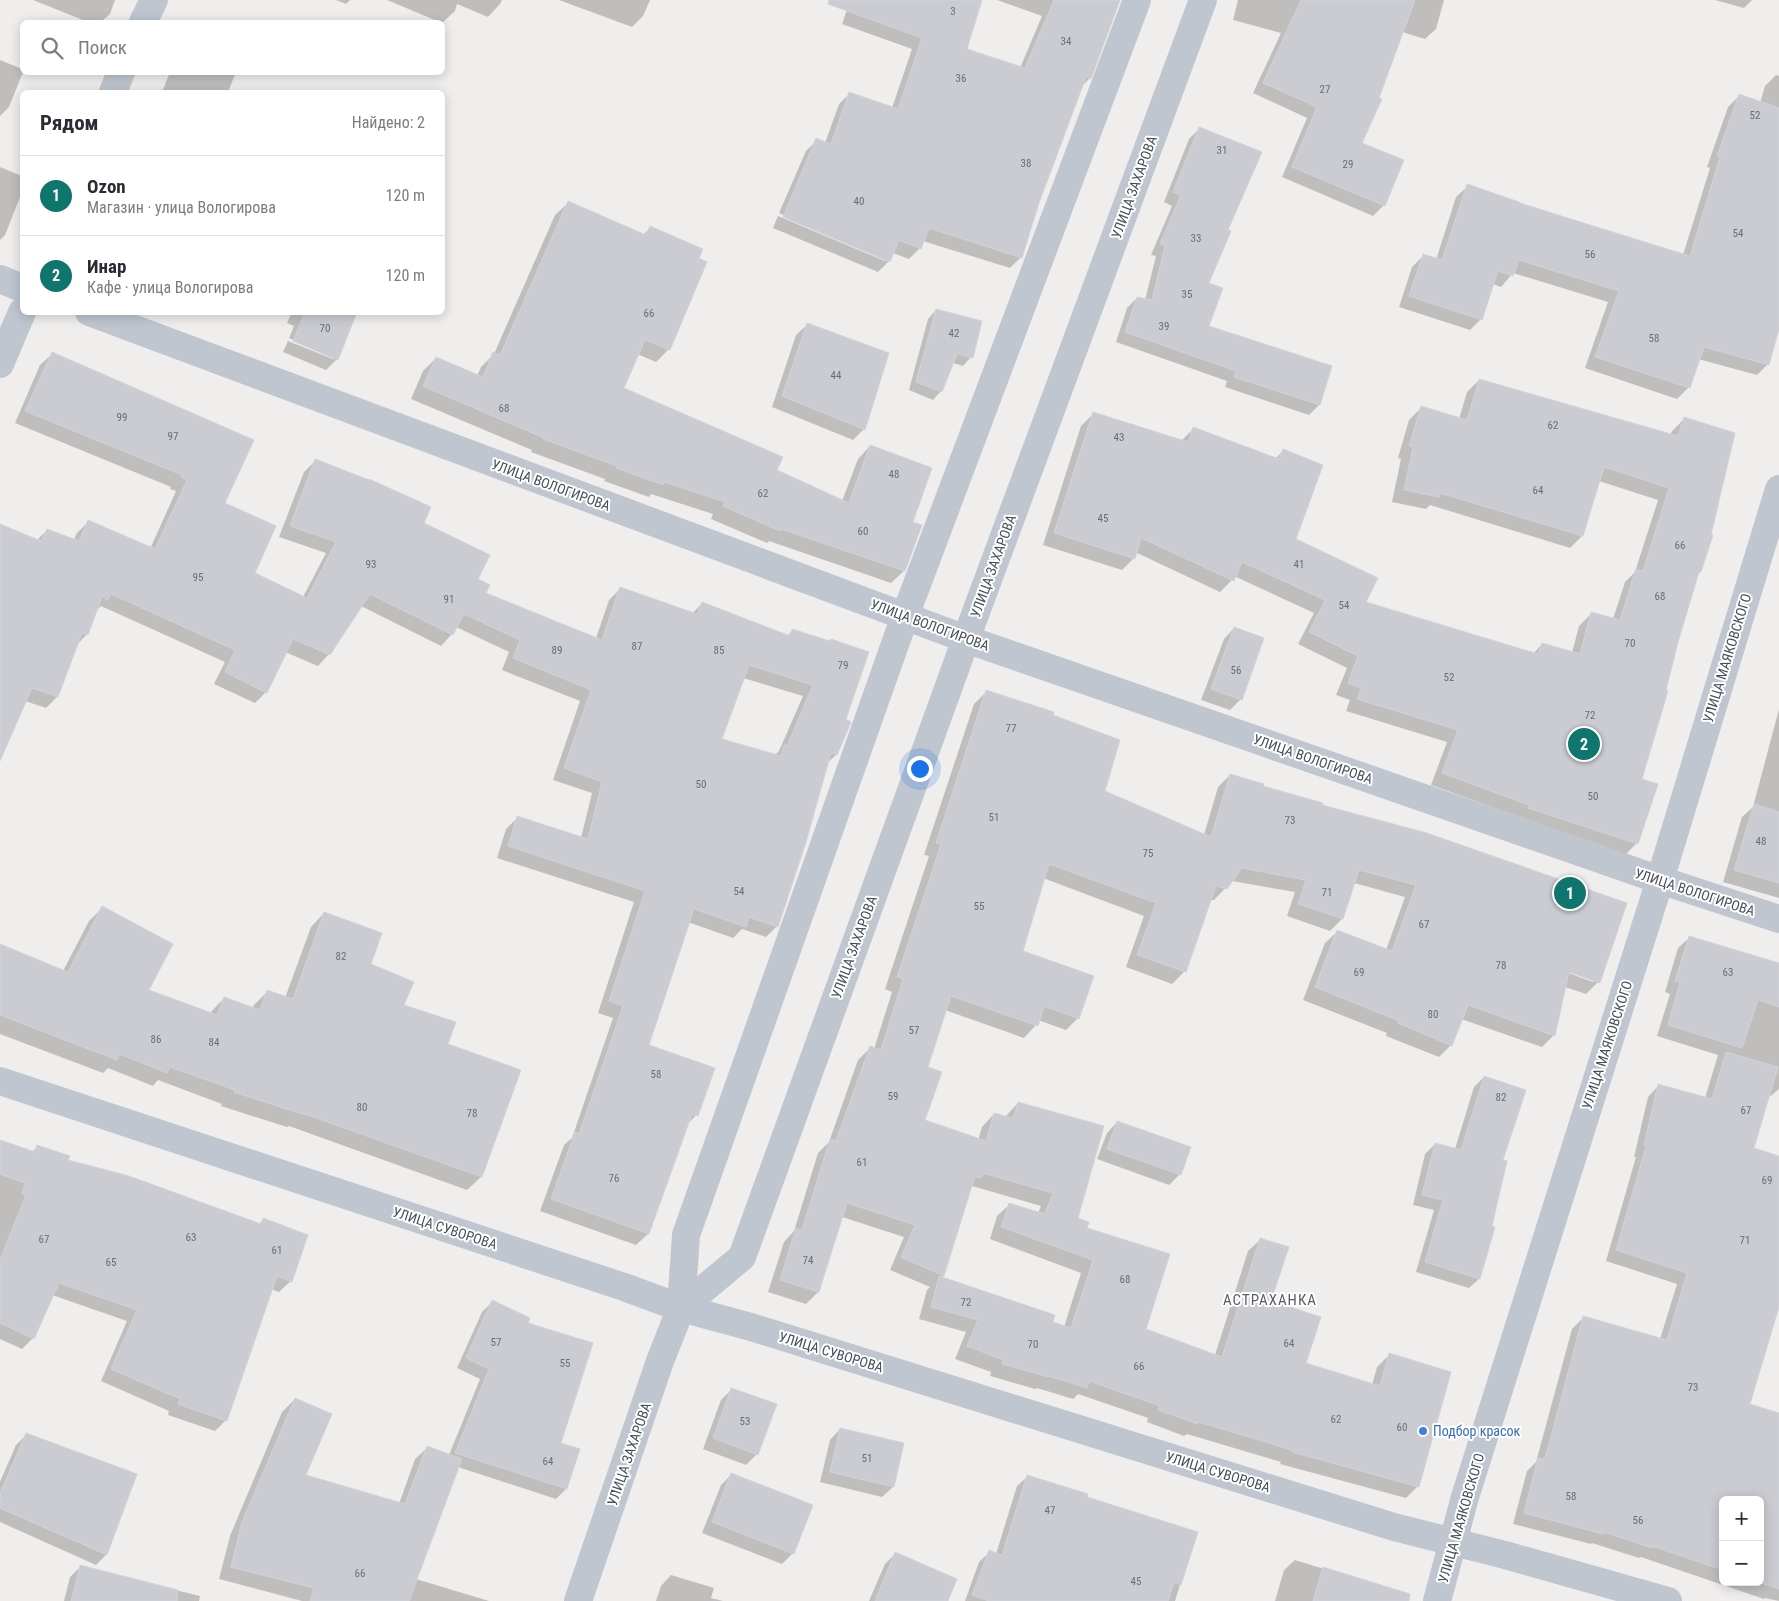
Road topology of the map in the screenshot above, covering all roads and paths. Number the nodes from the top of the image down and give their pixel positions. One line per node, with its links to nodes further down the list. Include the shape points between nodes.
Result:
1 (154, 0): 4 (street)
2 (1137, 0): 13 (street, УЛИЦА ЗАХАРОВА)
3 (1203, 0): 14 (street, УЛИЦА ЗАХАРОВА)
4 (144, 20)
5 (120, 75): 6 (street)
6 (114, 90)
7 (0, 279): 8 (street)
8 (20, 287)
9 (21, 315): 11 (street)
10 (97, 315): 13 (street, УЛИЦА ВОЛОГИРОВА)
11 (0, 364)
12 (1779, 489): 15 (street, УЛИЦА МАЯКОВСКОГО)
13 (905, 616): 14 (street, УЛИЦА ВОЛОГИРОВА); 18 (street, УЛИЦА ЗАХАРОВА, via 686,1235)
14 (966, 639): 15 (street, УЛИЦА ВОЛОГИРОВА); 18 (street, УЛИЦА ЗАХАРОВА, via 742,1257)
15 (1660, 880): 16 (street, УЛИЦА ВОЛОГИРОВА); 19 (street, УЛИЦА МАЯКОВСКОГО)
16 (1779, 919)
17 (0, 1081): 18 (street, УЛИЦА СУВОРОВА)
18 (681, 1308): 19 (street, УЛИЦА СУВОРОВА, via 1384,1524); 20 (street, УЛИЦА ЗАХАРОВА)
19 (1453, 1542): 21 (street, УЛИЦА МАЯКОВСКОГО); 22 (street, УЛИЦА СУВОРОВА)
20 (578, 1601)
21 (1437, 1601)
22 (1668, 1601)

